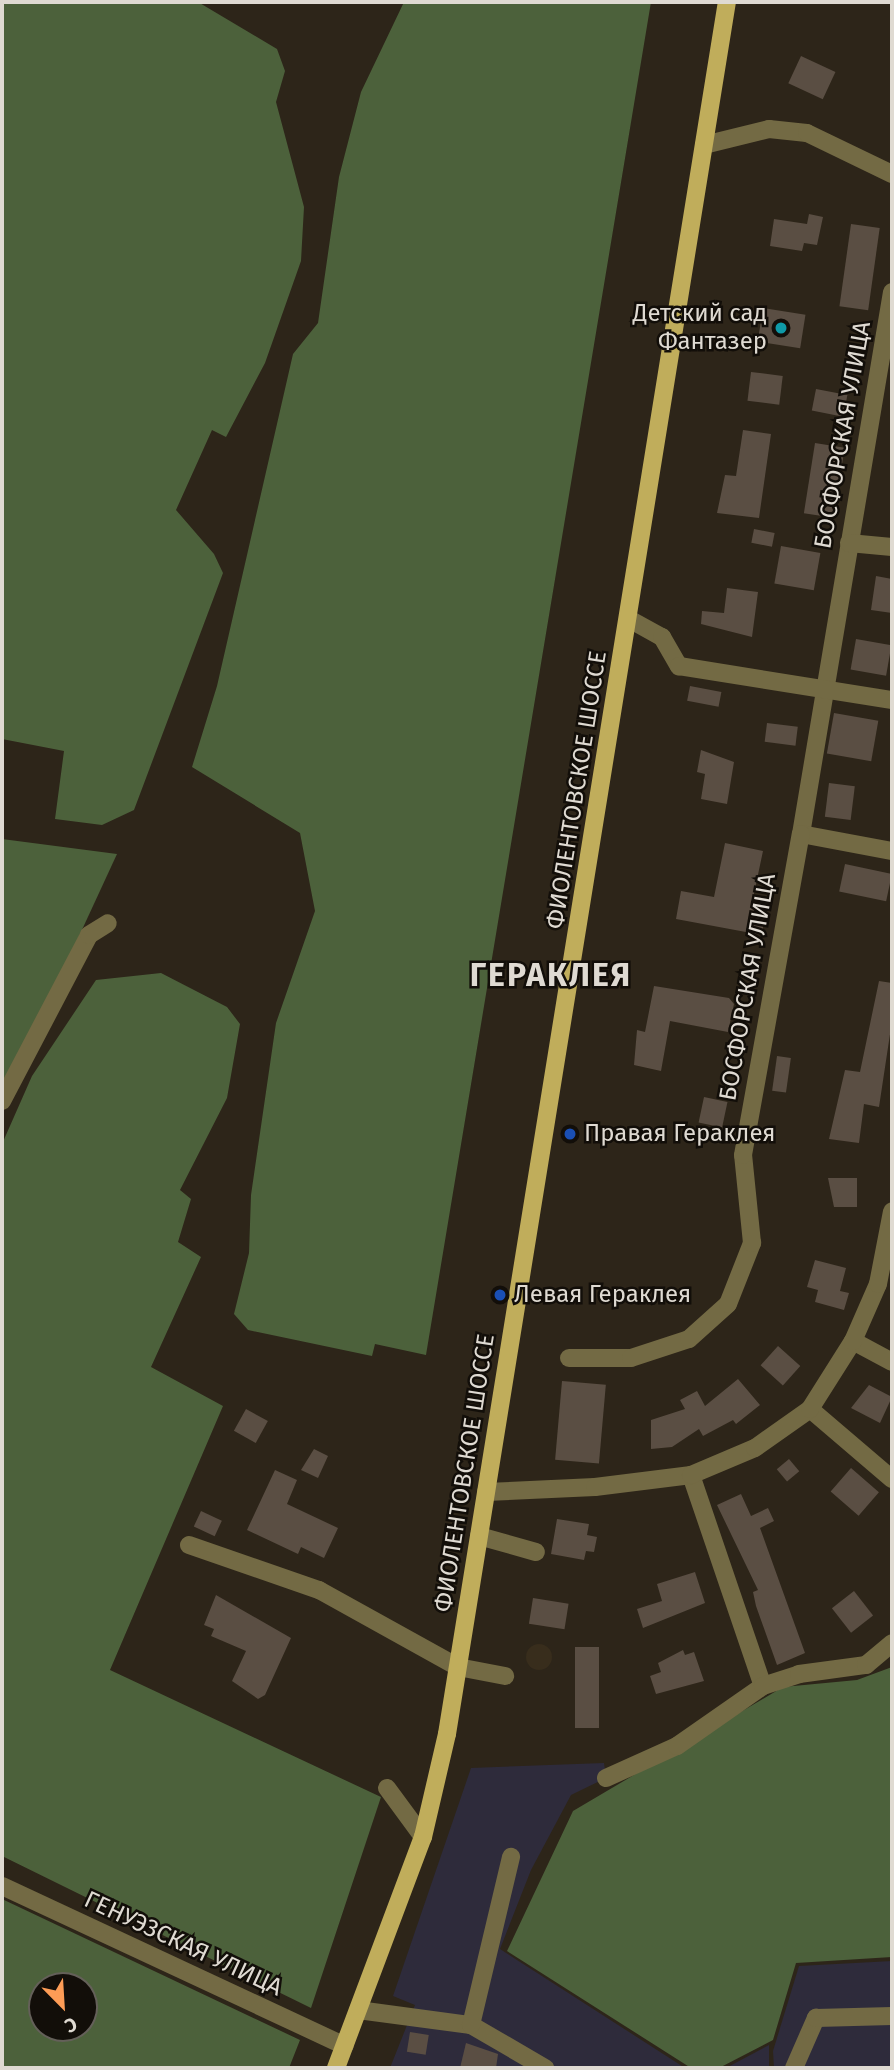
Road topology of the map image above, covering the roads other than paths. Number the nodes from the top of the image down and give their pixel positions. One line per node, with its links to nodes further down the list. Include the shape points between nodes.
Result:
1 (727, 2): 2 (main road, ФИОЛЕНТОВСКОЕ ШОССЕ)
2 (704, 145): 3 (street, via 769,129 807,133); 7 (main road, ФИОЛЕНТОВСКОЕ ШОССЕ)
3 (892, 174)
4 (892, 292): 5 (street, БОСФОРСКАЯ УЛИЦА)
5 (849, 543): 6 (street); 8 (street, БОСФОРСКАЯ УЛИЦА)
6 (892, 547)
7 (629, 619): 8 (street, via 662,637 679,666); 22 (main road, ФИОЛЕНТОВСКОЕ ШОССЕ)
8 (825, 690): 9 (street); 10 (street, БОСФОРСКАЯ УЛИЦА)
9 (892, 700)
10 (801, 834): 11 (street); 17 (street, БОСФОРСКАЯ УЛИЦА, via 743,1155 752,1243 728,1304 689,1339 631,1358)
11 (892, 851)
12 (108, 923): 13 (street, via 89,935)
13 (2, 1101)
14 (892, 1212): 15 (street)
15 (885, 1286): 16 (street)
16 (853, 1341): 18 (street); 19 (street)
17 (569, 1358)
18 (892, 1362)
19 (810, 1409): 20 (street, via 755,1448); 21 (street)
20 (691, 1475): 22 (street, via 595,1487); 29 (street)
21 (892, 1479)
22 (486, 1492): 23 (main road, ФИОЛЕНТОВСКОЕ ШОССЕ)
23 (479, 1536): 25 (street); 27 (main road, ФИОЛЕНТОВСКОЕ ШОССЕ)
24 (189, 1545): 27 (street, via 319,1590)
25 (536, 1552)
26 (892, 1643): 29 (street, via 866,1665 799,1674)
27 (458, 1667): 28 (street); 32 (main road, ФИОЛЕНТОВСКОЕ ШОССЕ)
28 (506, 1676)
29 (763, 1686): 30 (street, via 677,1746)
30 (606, 1778)
31 (387, 1788): 32 (street)
32 (423, 1837): 35 (main road, ФИОЛЕНТОВСКОЕ ШОССЕ)
33 (511, 1857): 37 (street)
34 (2, 1886): 38 (street, ГЕНУЭЗСКАЯ УЛИЦА)
35 (358, 2010): 37 (street); 38 (main road, ФИОЛЕНТОВСКОЕ ШОССЕ)
36 (892, 2016): 41 (street, via 816,2018)
37 (471, 2025): 40 (street)
38 (345, 2046): 39 (main road, ФИОЛЕНТОВСКОЕ ШОССЕ)
39 (336, 2068)
40 (545, 2068)
41 (794, 2068)

